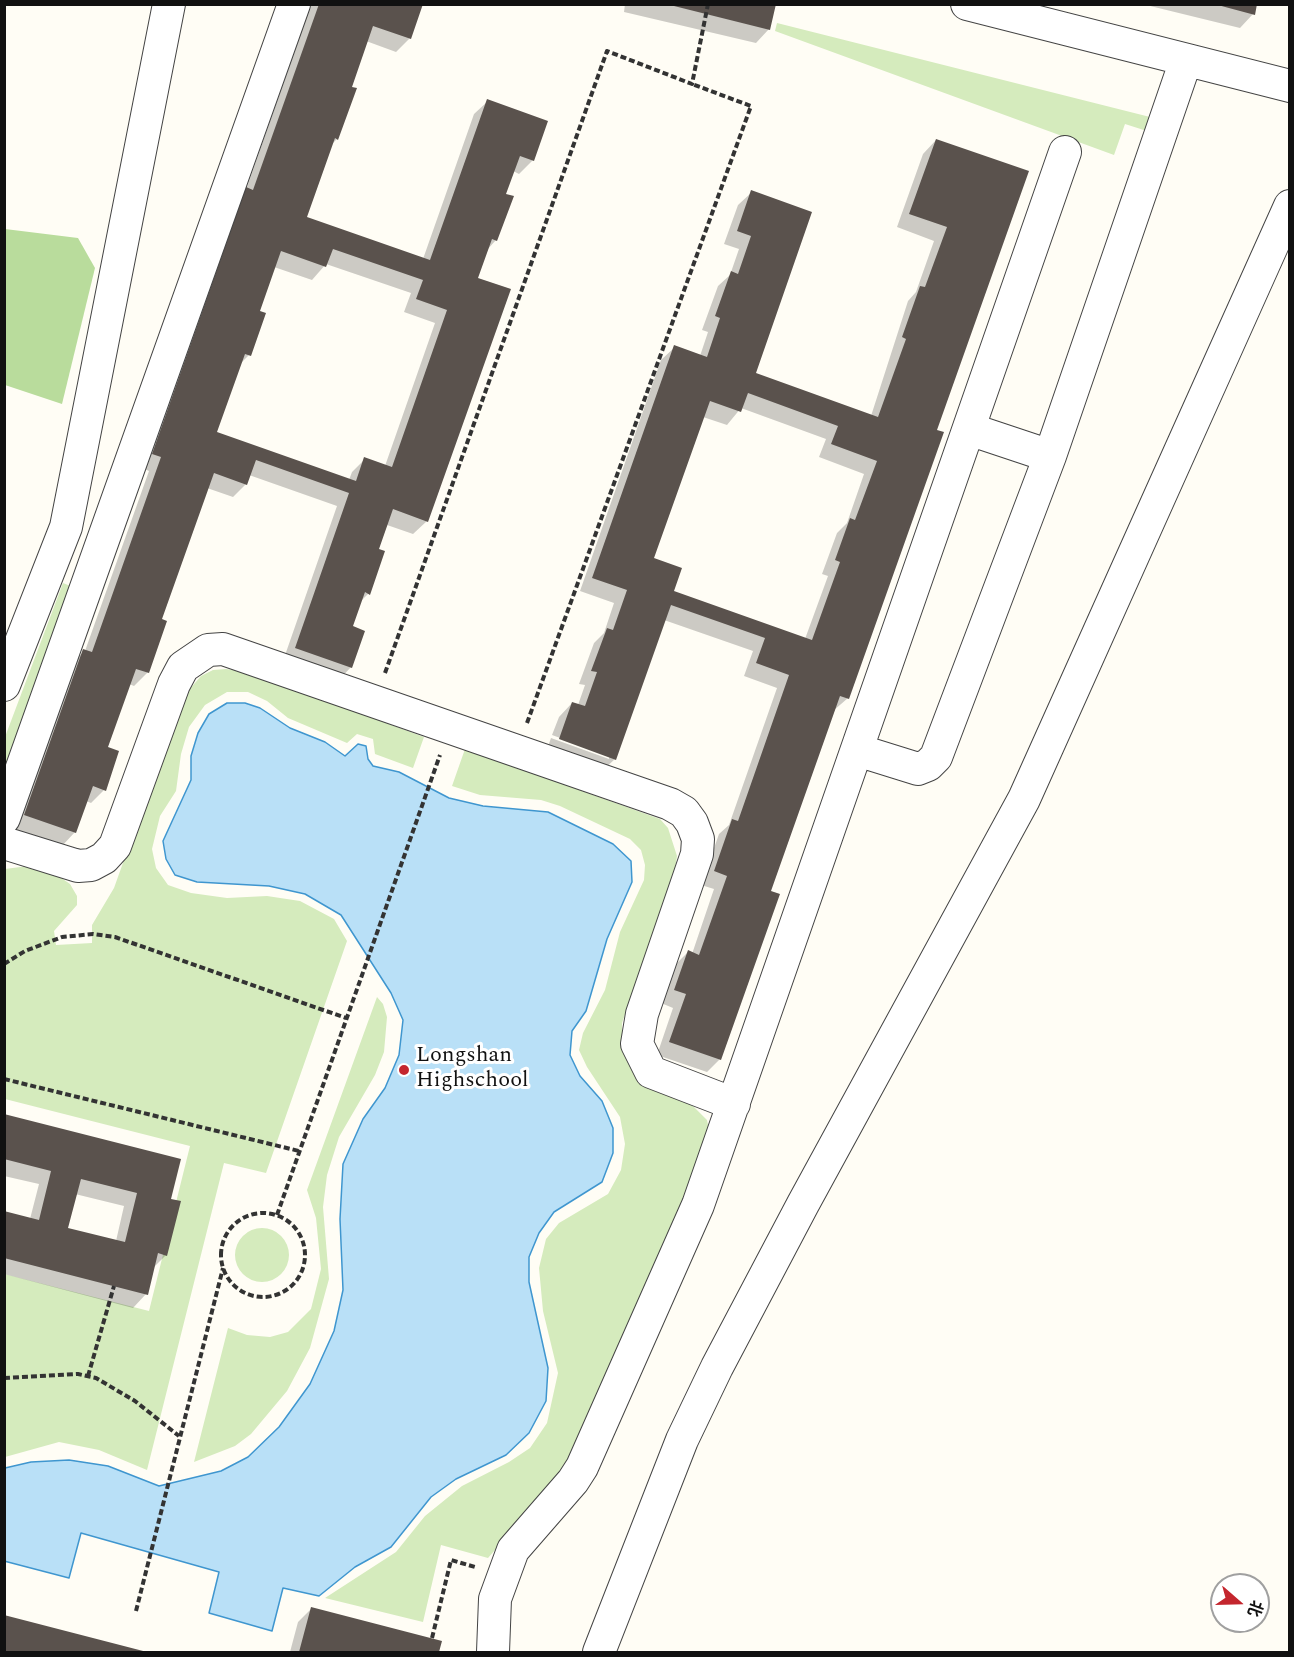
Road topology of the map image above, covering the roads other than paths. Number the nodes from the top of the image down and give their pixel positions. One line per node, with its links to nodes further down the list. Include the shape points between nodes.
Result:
1 (170, 4): 10 (street, via 66,527)
2 (294, 4): 12 (street)
3 (967, 4): 4 (street)
4 (1186, 60): 5 (street); 9 (street)
5 (1290, 86)
6 (1065, 152): 8 (street)
7 (1290, 206): 16 (street, via 1024,799 798,1215 682,1440)
8 (969, 429): 9 (street); 11 (street)
9 (1050, 456): 11 (street, via 936,757 918,769)
10 (4, 685)
11 (857, 750): 14 (street)
12 (4, 818)
13 (4, 843): 14 (street, via 78,866 104,858 115,846 183,667 208,650 223,649 670,804 688,818 698,839 697,854 642,1014 637,1044 651,1072)
14 (734, 1104): 15 (street, via 699,1205 582,1467 513,1550 502,1574 495,1599)
15 (492, 1653)
16 (599, 1653)

